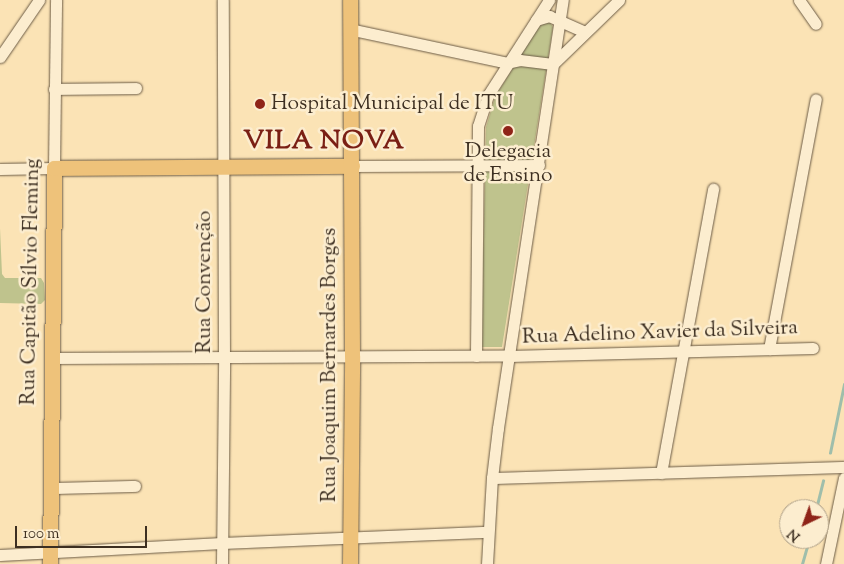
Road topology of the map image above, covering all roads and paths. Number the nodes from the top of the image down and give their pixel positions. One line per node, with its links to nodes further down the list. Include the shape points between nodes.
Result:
1 (39, 0): 15 (street)
2 (56, 0): 20 (street, Rua Capitão Sílvio Fleming)
3 (223, 0): 25 (street, Rua Convenção)
4 (350, 0): 12 (main road, Rua Joaquim Bernardes Borges)
5 (549, 0): 9 (street)
6 (563, 0): 10 (street)
7 (619, 0): 13 (street)
8 (799, 0): 11 (street)
9 (536, 20): 10 (street, via 549,16); 14 (street)
10 (560, 20): 13 (street); 18 (street)
11 (816, 24)
12 (349, 29): 17 (street); 23 (main road, Rua Joaquim Bernardes Borges)
13 (585, 32): 18 (street)
14 (523, 38): 16 (street, via 526,50); 17 (street)
15 (0, 57)
16 (536, 61): 17 (street); 18 (street)
17 (508, 63): 24 (street, via 481,111)
18 (554, 64): 22 (street)
19 (136, 88): 20 (street)
20 (54, 89): 26 (street, Rua Capitão Sílvio Fleming)
21 (816, 99): 30 (street)
22 (539, 165): 24 (street); 34 (street)
23 (352, 166): 24 (street); 25 (main road); 32 (main road, Rua Joaquim Bernardes Borges)
24 (478, 166): 33 (street)
25 (224, 167): 26 (main road); 35 (street, Rua Convenção)
26 (54, 168): 27 (street); 36 (main road, Rua Capitão Sílvio Fleming)
27 (0, 169)
28 (713, 189): 31 (street)
29 (813, 348): 30 (street, Rua Adelino Xavier da Silveira)
30 (770, 349): 31 (street, Rua Adelino Xavier da Silveira)
31 (684, 351): 34 (street, Rua Adelino Xavier da Silveira); 38 (street)
32 (352, 356): 33 (street, Rua Adelino Xavier da Silveira); 35 (street, Rua Adelino Xavier da Silveira); 44 (main road, Rua Joaquim Bernardes Borges)
33 (476, 356): 34 (street, Rua Adelino Xavier da Silveira)
34 (509, 356): 39 (street)
35 (224, 357): 36 (street, Rua Adelino Xavier da Silveira); 45 (street, Rua Convenção)
36 (52, 358): 42 (main road, Rua Capitão Sílvio Fleming)
37 (844, 467): 38 (street)
38 (661, 473): 39 (street)
39 (492, 478): 43 (street)
40 (844, 478): 51 (street)
41 (135, 486): 42 (street)
42 (51, 488): 47 (main road, Rua Capitão Sílvio Fleming)
43 (488, 532): 44 (street); 50 (street)
44 (350, 537): 45 (street); 49 (main road, Rua Joaquim Bernardes Borges)
45 (222, 543): 47 (street); 48 (street, Rua Convenção)
46 (0, 555): 47 (street)
47 (50, 558)
48 (222, 564)
49 (350, 564)
50 (487, 564)
51 (826, 564)

